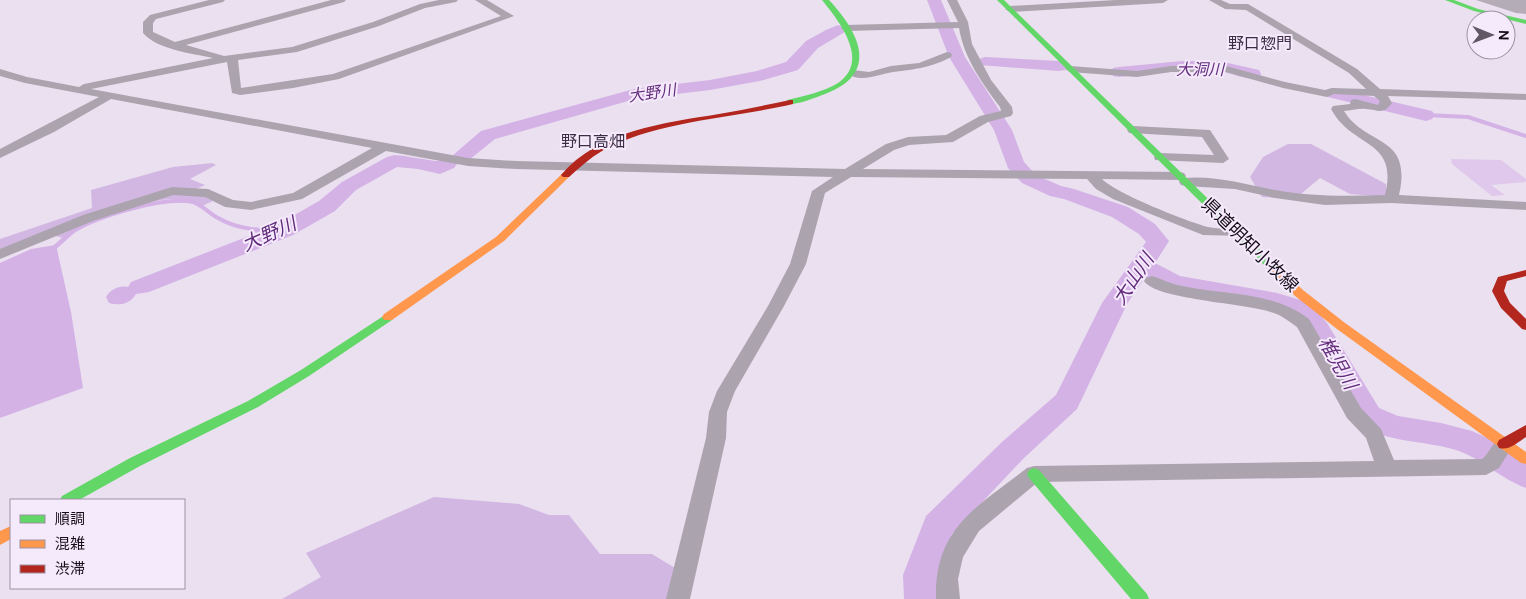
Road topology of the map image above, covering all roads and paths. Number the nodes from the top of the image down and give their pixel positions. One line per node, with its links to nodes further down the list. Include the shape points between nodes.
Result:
1 (220, 0): 18 (street, via 153,17 148,22 148,33 152,38)
2 (341, 0): 18 (street)
3 (407, 0): 13 (street)
4 (453, 0): 13 (street)
5 (480, 0): 20 (street, via 509,16 335,77 240,92 236,91)
6 (825, 0): 17 (street, via 841,17)
7 (952, 0): 16 (street, via 961,16)
8 (1000, 0): 14 (street, 県道明知小牧線)
9 (1163, 0): 12 (street)
10 (1214, 0): 25 (street, via 1228,7 1248,7 1353,71)
11 (1448, 0): 15 (street)
12 (1112, 2): 14 (street)
13 (424, 3): 20 (street, via 376,24 306,46)
14 (1010, 9): 21 (street, 県道明知小牧線)
15 (1526, 22)
16 (961, 26): 17 (street); 31 (street, via 986,81 1006,107 1008,113)
17 (846, 28): 23 (street, via 858,54)
18 (176, 45): 20 (street)
19 (947, 55): 23 (street, via 920,66 869,75)
20 (227, 59): 24 (street)
21 (1070, 69): 26 (street, via 1137,74 1171,69 1226,69); 32 (street, 県道明知小牧線)
22 (0, 72): 24 (street, via 25,80)
23 (853, 73): 36 (street, via 839,84 799,101 670,123 633,133 593,152)
24 (78, 88): 27 (street)
25 (1377, 93): 26 (street, via 1332,91); 28 (street); 30 (street, via 1385,100)
26 (1327, 94): 29 (street)
27 (112, 95): 33 (street); 34 (street)
28 (1526, 97)
29 (1364, 105): 30 (street, via 1380,109); 40 (street, via 1337,109 1353,128 1384,147 1390,157 1395,187)
30 (1383, 106)
31 (1003, 114): 37 (street, via 987,118 950,139 908,142 890,147)
32 (1133, 130): 35 (street, 県道明知小牧線); 35 (street, via 1206,133 1223,160)
33 (383, 147): 36 (street, via 468,162); 43 (street, via 297,196 251,206 230,204 208,193 172,191 88,218)
34 (0, 154)
35 (1160, 157): 39 (street, 県道明知小牧線)
36 (575, 166): 37 (street); 52 (street, via 500,239 313,368 253,404 135,462)
37 (846, 173): 38 (street); 53 (street, via 819,191 798,264 718,412 716,438)
38 (1090, 175): 39 (street); 42 (street, via 1118,196 1180,222 1208,232)
39 (1182, 179): 40 (street, via 1325,201); 42 (street, 県道明知小牧線)
40 (1390, 199): 41 (street)
41 (1526, 206)
42 (1238, 233): 48 (street, 県道明知小牧線, via 1299,293)
43 (0, 254)
44 (1526, 273): 46 (street, via 1502,279 1498,291 1505,305)
45 (1152, 281): 50 (street, via 1180,291 1280,308 1297,316 1354,413 1374,434)
46 (1526, 326)
47 (1526, 430): 48 (street)
48 (1499, 451): 49 (street, 県道明知小牧線); 50 (street, via 1486,467)
49 (1526, 459)
50 (1387, 469): 51 (street)
51 (1034, 474): 54 (street, via 970,525 952,554 947,579); 55 (street)
52 (69, 499)
53 (678, 599)
54 (948, 599)
55 (1141, 599)

